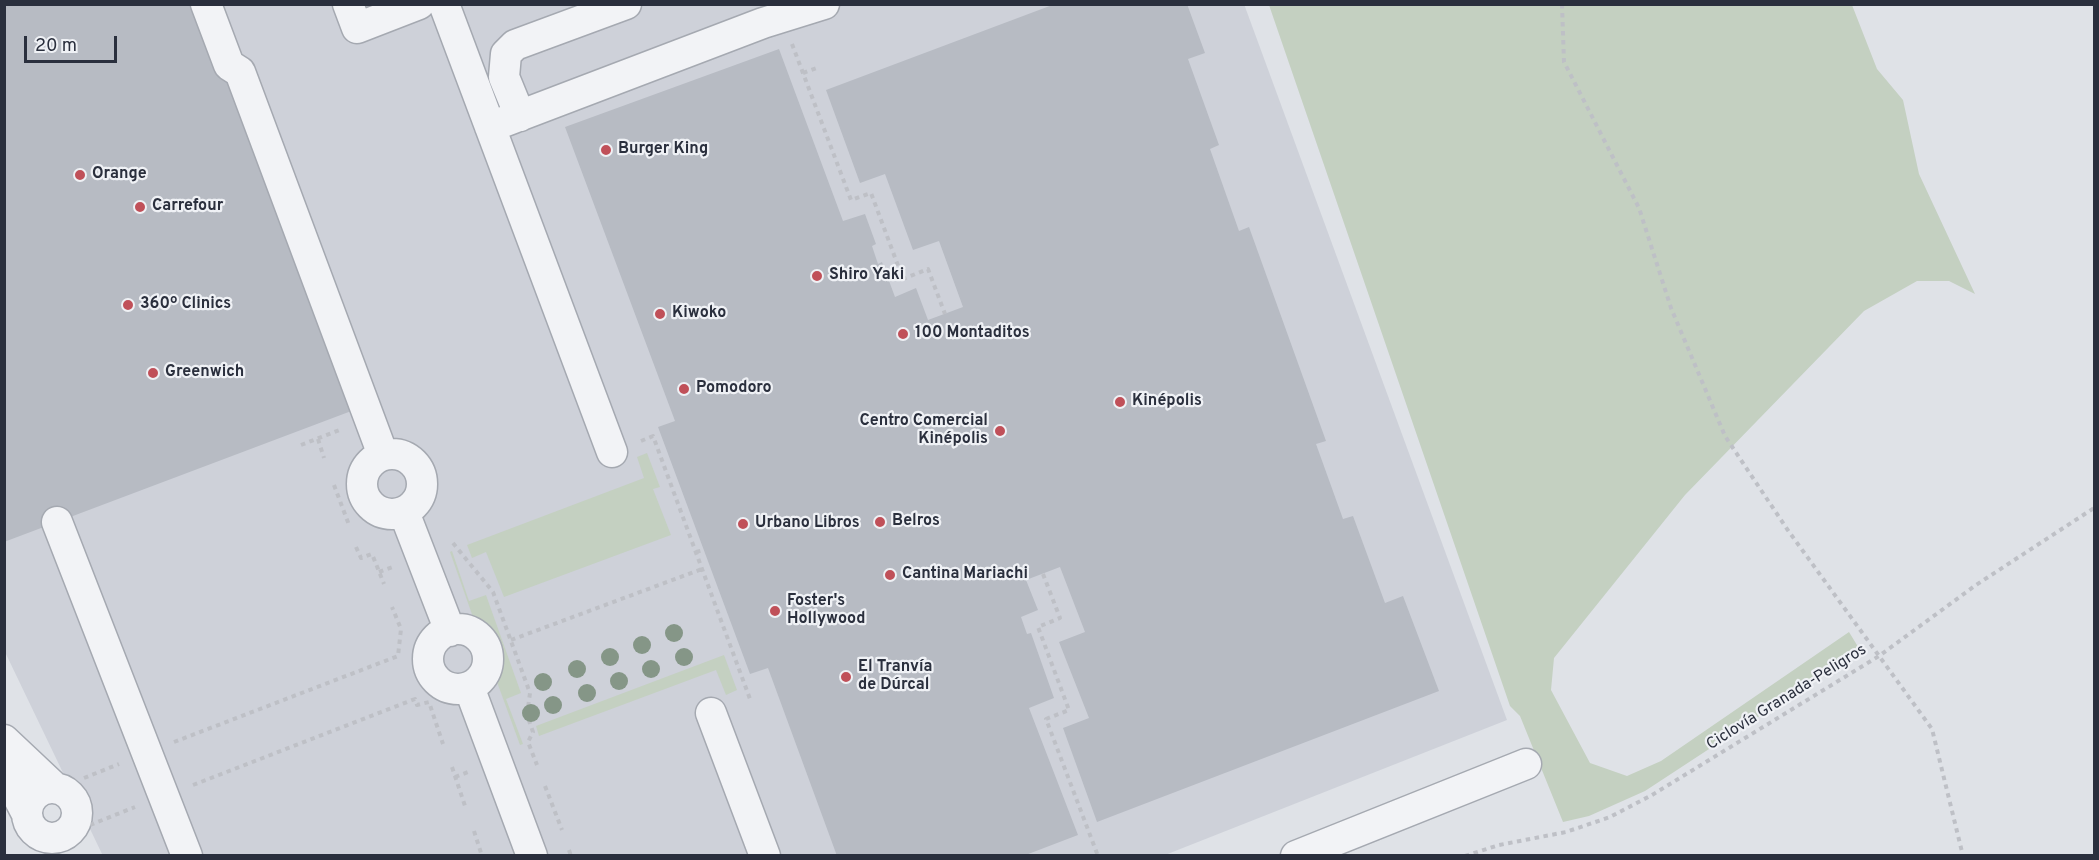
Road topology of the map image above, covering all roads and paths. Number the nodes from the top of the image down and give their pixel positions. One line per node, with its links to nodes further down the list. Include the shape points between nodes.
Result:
1 (206, 4): 18 (street, via 229,65 240,72)
2 (348, 4): 3 (street, via 357,28)
3 (419, 4)
4 (444, 4): 12 (street)
5 (626, 4): 11 (street, via 510,49 504,77)
6 (824, 4): 11 (street, via 771,20)
7 (1562, 4): 37 (path, via 1564,62 1639,208 1671,308 1725,436)
8 (792, 42): 10 (path)
9 (817, 68): 10 (path)
10 (803, 73): 13 (path, via 851,201 871,193 903,279 928,269)
11 (533, 111): 12 (street)
12 (490, 127): 17 (street)
13 (945, 314)
14 (347, 428): 15 (path)
15 (318, 439): 16 (path); 19 (path)
16 (301, 445)
17 (612, 452): 28 (path, via 653,436)
18 (383, 455): 22 (street, via 401,455 417,467 421,476 420,497); 22 (street, via 366,469 364,495 375,509 384,513)
19 (324, 459)
20 (334, 485): 24 (path)
21 (2094, 508): 37 (path, Ciclovía Granada-Peligros, via 1976,585)
22 (404, 512): 35 (street)
23 (57, 522): 61 (street)
24 (348, 525)
25 (453, 543): 36 (path, via 494,592)
26 (356, 546): 31 (path, via 361,558 372,554)
27 (704, 550): 28 (path)
28 (696, 552): 30 (path)
29 (393, 567): 31 (path)
30 (702, 569): 36 (path); 39 (path)
31 (379, 572): 33 (path)
32 (1042, 573): 66 (path, via 1060,618 1038,627 1069,710 1046,719)
33 (384, 584)
34 (392, 607): 42 (path, via 401,629 398,656)
35 (450, 631): 38 (street, via 475,634 486,648 487,666); 38 (street, via 434,642 430,670 451,688)
36 (511, 640): 46 (path, via 530,693 527,714 533,732 528,742)
37 (1879, 656): 68 (path, Ciclovía Granada-Peligros, via 1610,817 1566,832); 69 (path, via 1932,729)
38 (469, 687): 63 (street)
39 (750, 699)
40 (711, 714): 65 (street)
41 (4, 740): 51 (street)
42 (168, 744)
43 (443, 744): 53 (path, via 429,702 417,705 415,699)
44 (129, 759): 51 (path)
45 (1526, 764): 67 (street)
46 (537, 765)
47 (452, 767): 50 (path)
48 (4, 770): 58 (street)
49 (472, 770): 50 (path)
50 (455, 777): 55 (path)
51 (68, 784): 58 (street, via 38,792 33,798); 59 (street, via 68,794 76,806)
52 (545, 786): 56 (path)
53 (184, 789)
54 (144, 804): 59 (path)
55 (466, 809)
56 (561, 830)
57 (474, 831): 62 (path)
58 (37, 834): 59 (street, via 52,838 66,833)
59 (79, 836)
60 (569, 850): 64 (path)
61 (187, 855)
62 (482, 855)
63 (532, 855)
64 (572, 855)
65 (765, 855)
66 (1098, 855)
67 (1296, 855)
68 (1465, 855)
69 (1963, 855)

